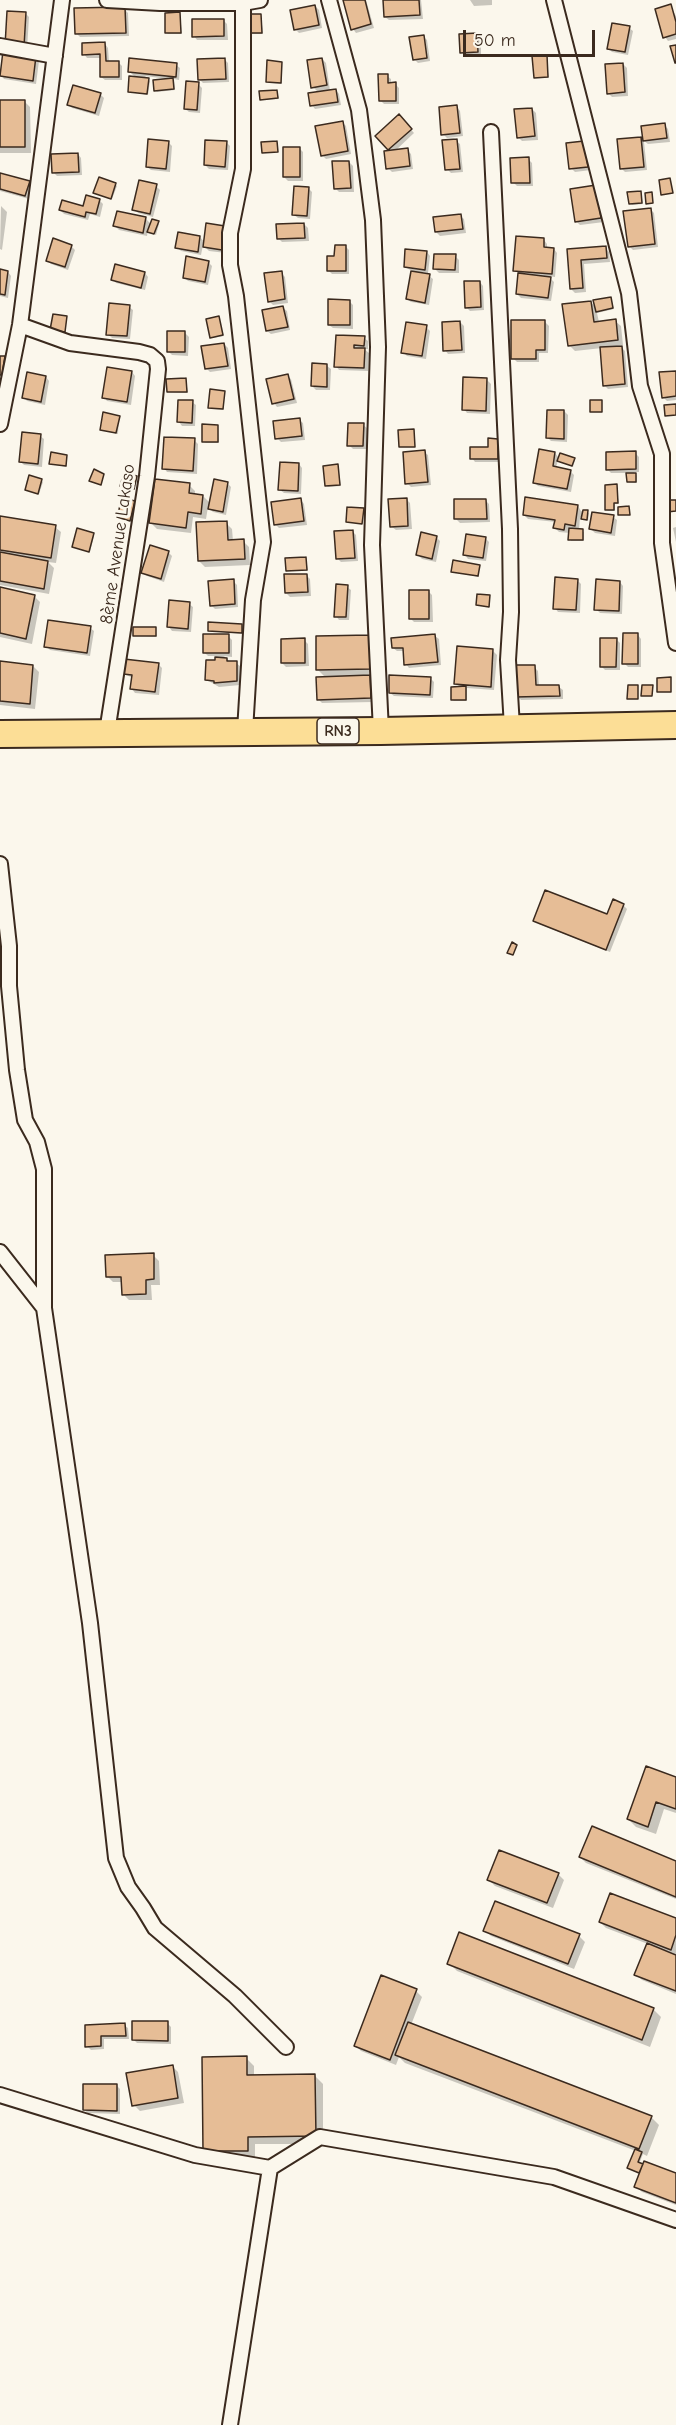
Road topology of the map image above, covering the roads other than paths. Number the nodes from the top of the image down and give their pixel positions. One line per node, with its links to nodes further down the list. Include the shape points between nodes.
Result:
1 (62, 0): 8 (street)
2 (107, 0): 6 (street)
3 (260, 0): 6 (street)
4 (329, 0): 16 (street, via 359,110 374,220 378,347 372,545)
5 (554, 0): 12 (street, via 630,293 640,386 662,454 662,543)
6 (243, 3): 15 (street, via 243,169 230,233 230,265 263,542 253,600)
7 (0, 46): 8 (street)
8 (55, 56): 10 (street)
9 (491, 132): 14 (street, via 510,529 508,660)
10 (20, 325): 11 (street); 17 (street, 8ème Avenue Lakaso, via 70,343 139,352 157,361 147,476)
11 (0, 423)
12 (676, 643)
13 (676, 725): 14 (highway, RN3)
14 (512, 727): 16 (highway, RN3)
15 (245, 731): 16 (highway, RN3); 17 (highway, RN3)
16 (381, 731)
17 (107, 732): 18 (highway, RN3)
18 (0, 734)
19 (0, 864): 21 (street, via 17,1070 26,1120 44,1169)
20 (0, 1252): 21 (street)
21 (44, 1308): 22 (street, via 88,1612 116,1858 128,1887 155,1928 235,1996)
22 (285, 2048)
23 (0, 2095): 24 (street, via 195,2154)
24 (270, 2168): 25 (street, via 320,2137 554,2178); 26 (street)
25 (676, 2220)
26 (230, 2425)

